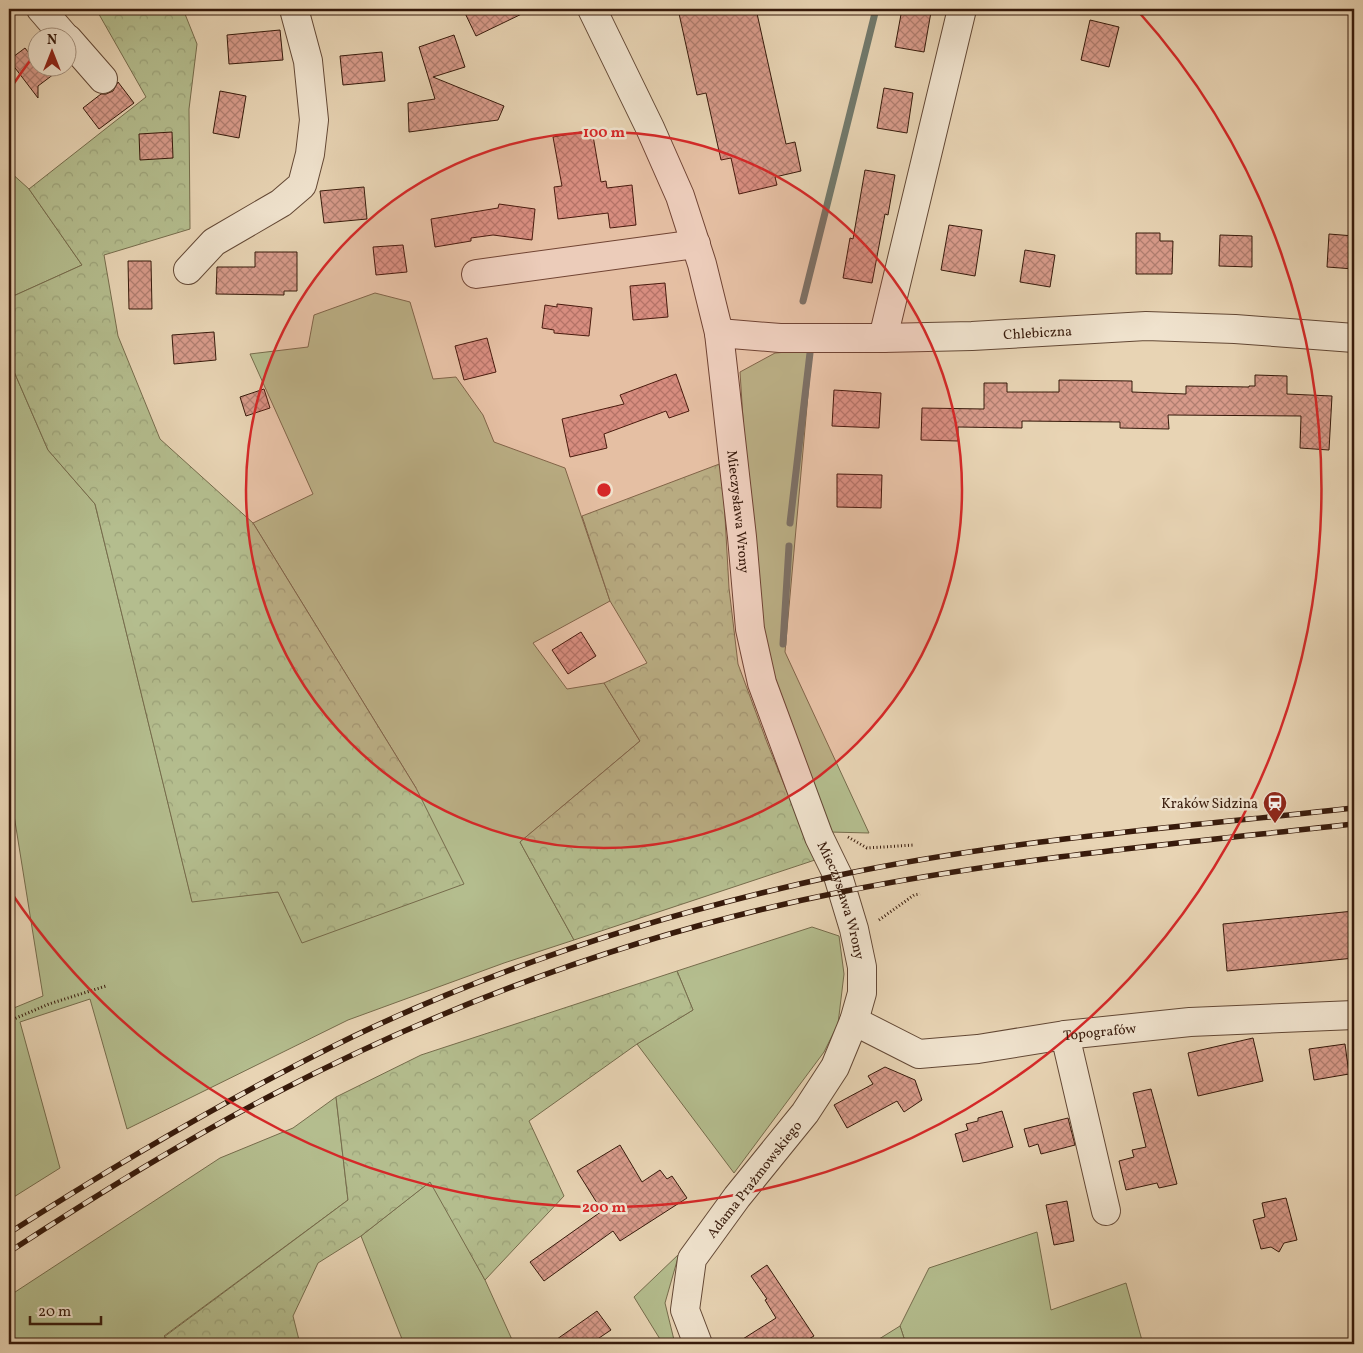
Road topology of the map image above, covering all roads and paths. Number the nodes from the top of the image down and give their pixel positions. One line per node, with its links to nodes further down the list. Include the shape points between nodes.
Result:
1 (41, 9): 5 (street)
2 (294, 9): 9 (street, via 308,61 314,120 302,186 281,203 214,242)
3 (592, 9): 8 (street, Mieczysława Wrony, via 650,128)
4 (962, 9): 12 (street)
5 (58, 28)
6 (78, 51): 7 (street)
7 (103, 79)
8 (696, 244): 10 (street); 11 (street, Mieczysława Wrony)
9 (188, 270)
10 (476, 274)
11 (720, 333): 12 (street, Chlebiczna, via 780,338); 14 (street, Mieczysława Wrony, via 750,629 762,683)
12 (883, 338): 13 (street, Chlebiczna, via 1146,326)
13 (1354, 338)
14 (819, 837): 15 (path, via 848,837 867,848); 17 (street, Mieczysława Wrony, via 838,876)
15 (914, 845)
16 (920, 894): 17 (path, via 874,923)
17 (854, 929): 21 (street, Mieczysława Wrony, via 862,967 862,993)
18 (106, 986): 20 (path)
19 (1354, 1015): 22 (street, Topografów, via 1190,1022)
20 (9, 1021)
21 (854, 1021): 22 (street, Topografów, via 919,1054); 24 (street, Adama Prażmowskiego, via 835,1067 805,1113 692,1259 685,1310)
22 (1065, 1036): 23 (street)
23 (1106, 1211)
24 (698, 1344)

